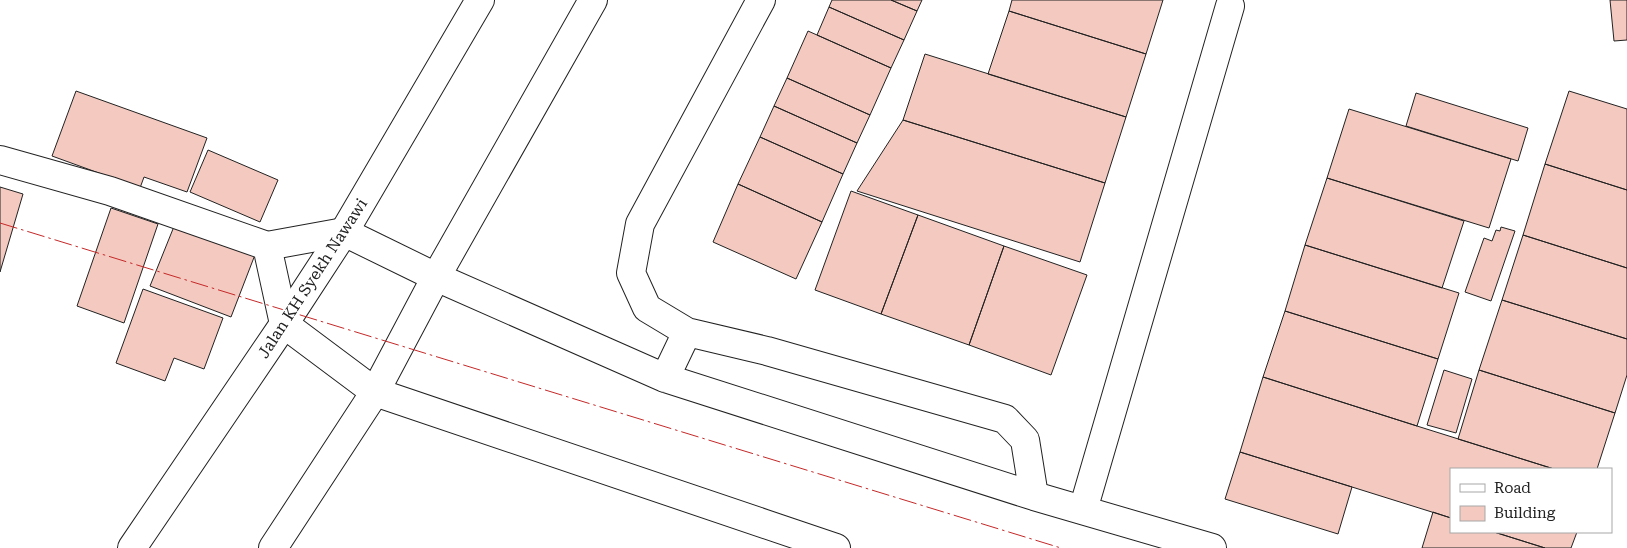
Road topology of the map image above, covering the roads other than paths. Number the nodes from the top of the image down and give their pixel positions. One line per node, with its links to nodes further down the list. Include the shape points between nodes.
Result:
1 (480, 0): 6 (main road, Jalan KH Syekh Nawawi)
2 (593, 0): 8 (main road)
3 (761, 0): 10 (main road, via 640,224 631,273 647,308)
4 (1230, 6): 14 (main road)
5 (0, 160): 7 (main road, via 110,191)
6 (344, 232): 7 (main road); 8 (main road); 9 (main road, Jalan KH Syekh Nawawi)
7 (267, 246): 9 (main road)
8 (436, 277): 11 (main road); 12 (main road)
9 (284, 324): 12 (main road); 15 (main road, Jalan KH Syekh Nawawi)
10 (687, 332): 11 (main road); 13 (main road, via 1005,419 1025,440)
11 (665, 378): 13 (main road)
12 (375, 392): 16 (main road); 17 (main road)
13 (1034, 496): 14 (main road)
14 (1083, 510): 18 (main road)
15 (132, 548)
16 (273, 548)
17 (836, 548)
18 (1212, 548)

